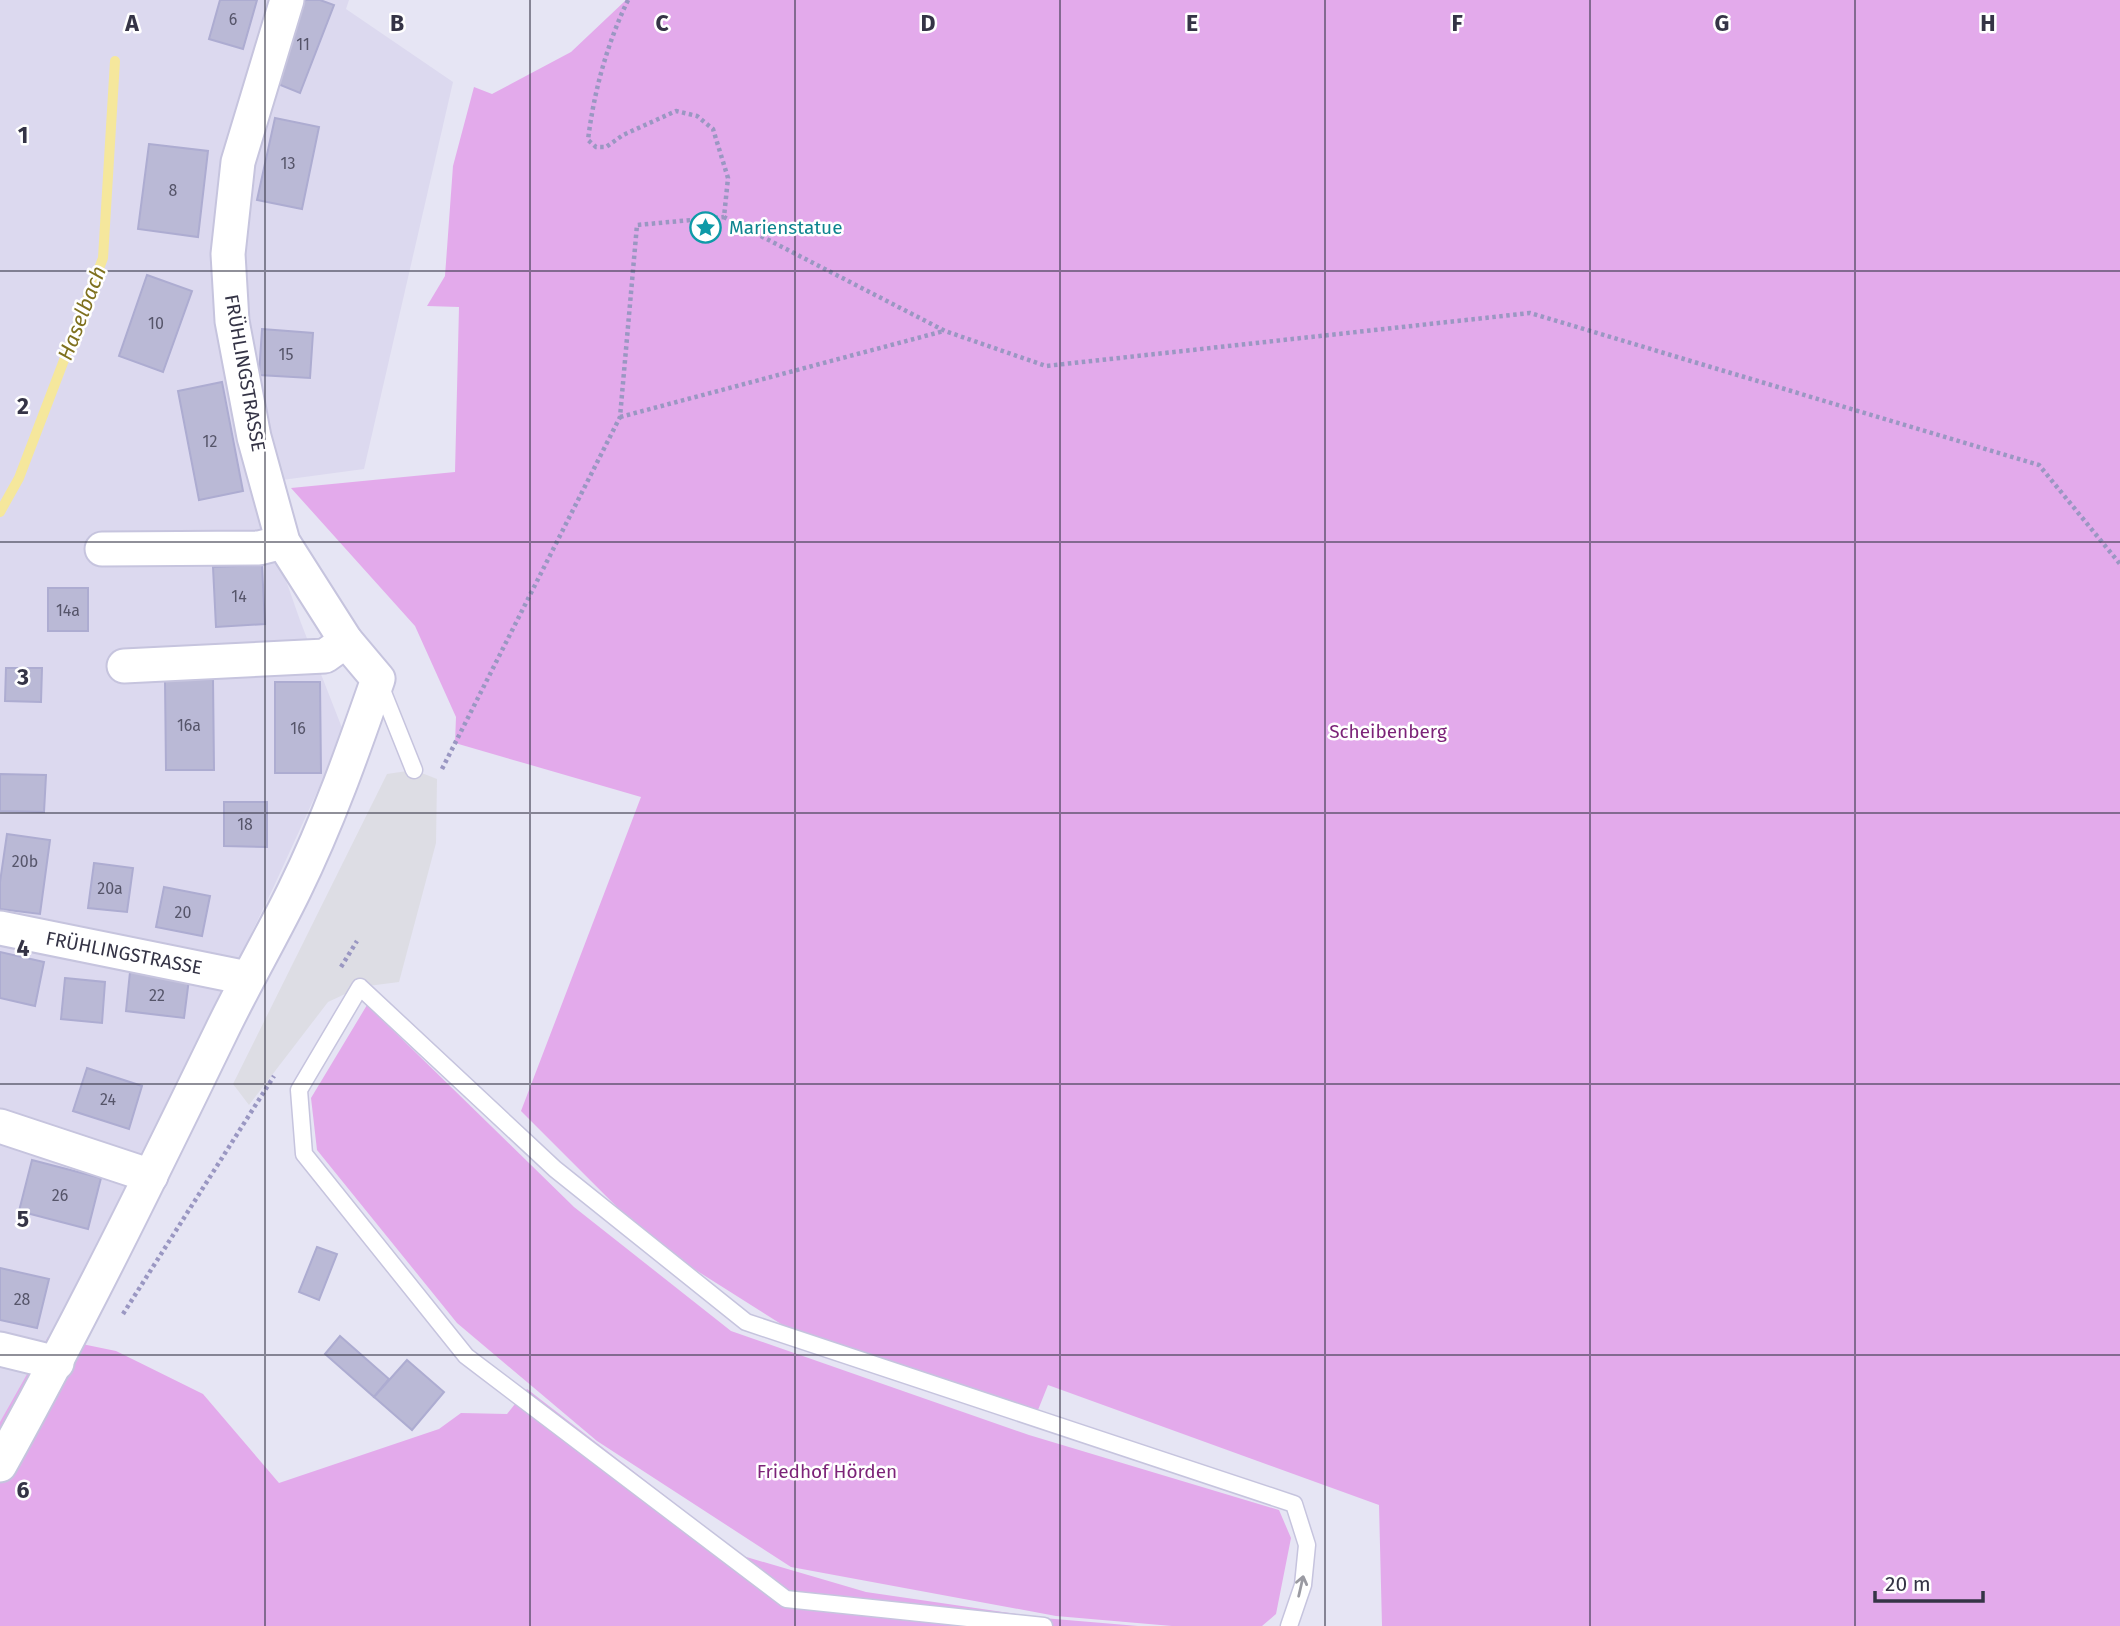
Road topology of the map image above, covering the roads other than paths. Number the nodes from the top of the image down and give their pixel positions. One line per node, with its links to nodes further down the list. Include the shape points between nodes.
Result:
1 (287, 0): 2 (street, FRÜHLINGSTRASSE, via 238,162 228,254 232,321 252,424)
2 (283, 542): 3 (street, via 259,548); 4 (street, FRÜHLINGSTRASSE)
3 (102, 549)
4 (346, 640): 5 (street, via 325,656); 6 (street, FRÜHLINGSTRASSE)
5 (124, 666)
6 (377, 679): 7 (lane); 9 (street, via 342,784 294,890)
7 (414, 770)
8 (0, 928): 9 (street, FRÜHLINGSTRASSE)
9 (247, 978): 11 (street)
10 (0, 1126): 11 (street)
11 (151, 1176): 13 (street)
12 (0, 1349): 13 (street)
13 (57, 1363): 14 (street)
14 (0, 1465)
15 (1044, 1626): 16 (lane, one-way to 15, via 1303,1585 1307,1545 1294,1504 746,1322 555,1169 360,987 299,1090 304,1154 466,1356 786,1599)
16 (1289, 1626)

